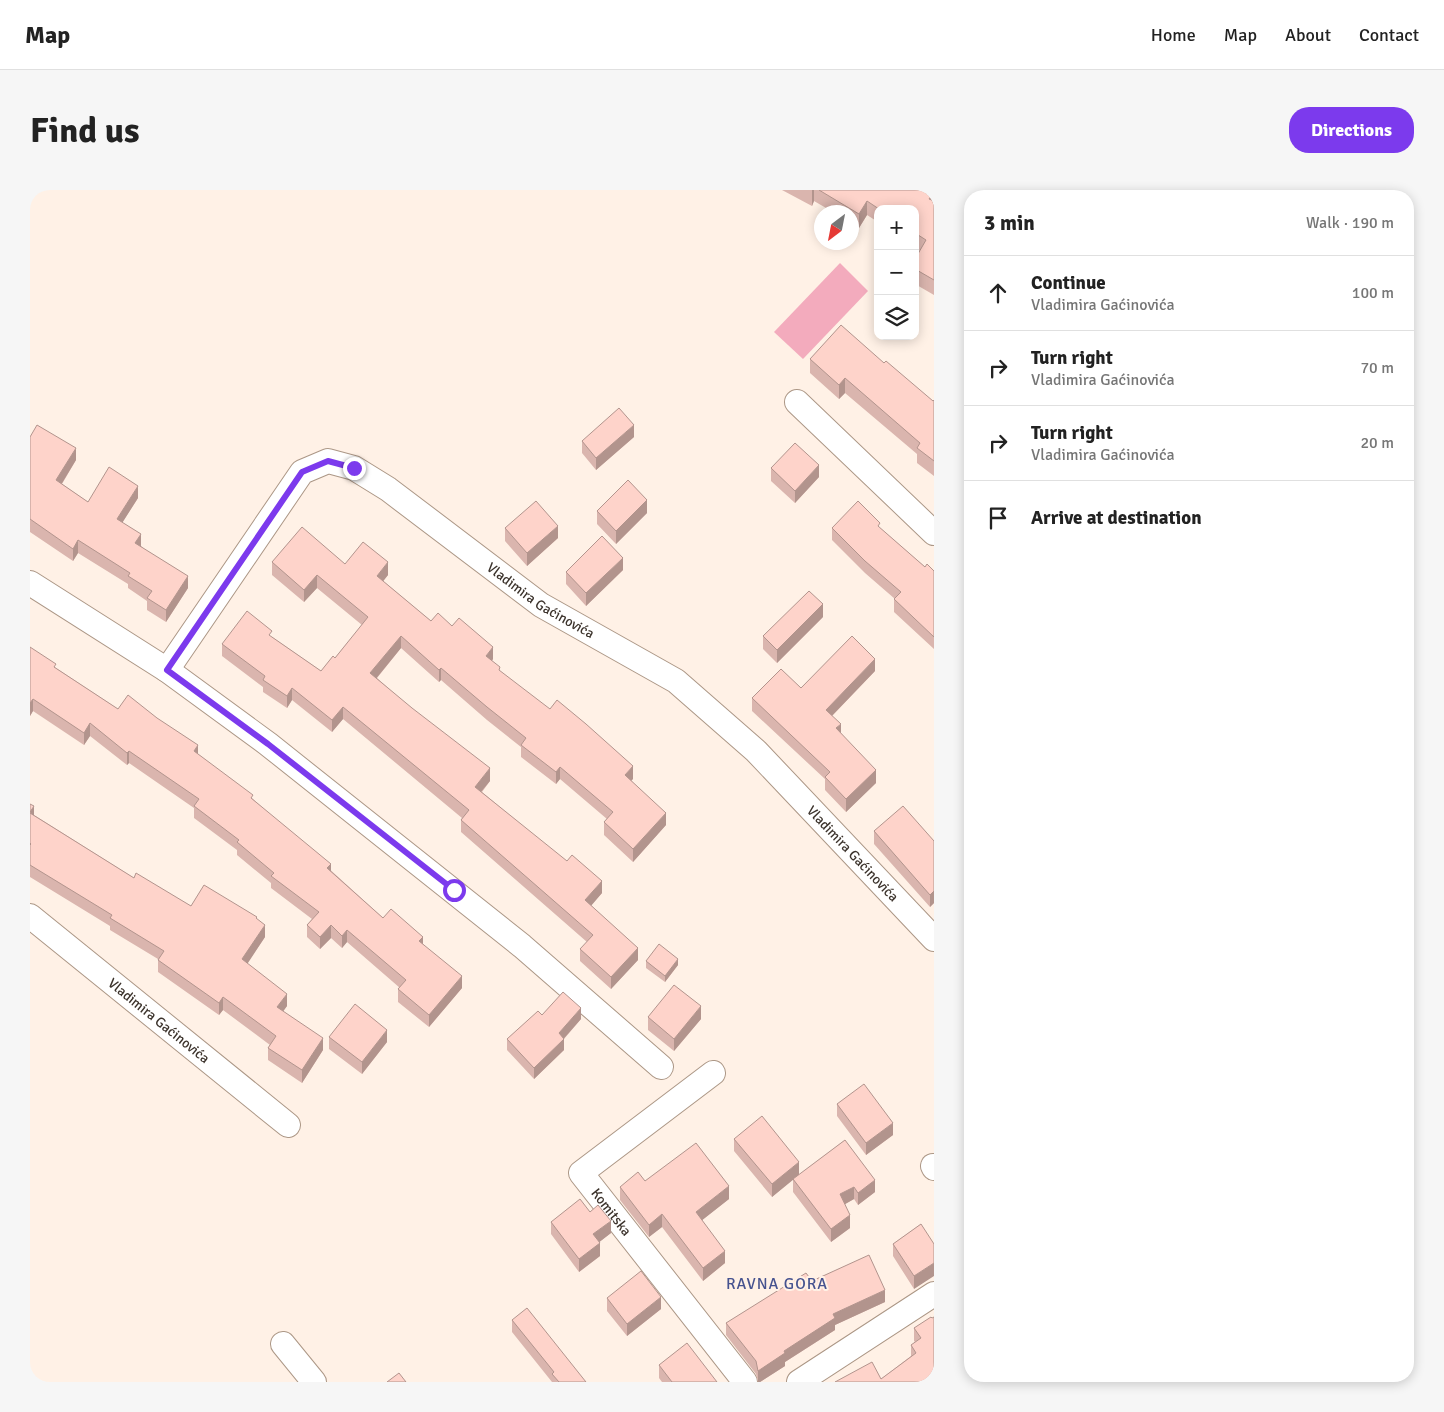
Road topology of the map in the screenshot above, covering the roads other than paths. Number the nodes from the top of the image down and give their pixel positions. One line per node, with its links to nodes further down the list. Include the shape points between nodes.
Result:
1 (797, 402): 2 (street)
2 (934, 534)
3 (30, 583): 4 (street)
4 (167, 670): 6 (street, Vladimira Gaćinovića, via 302,472 328,461 354,468 541,605 676,681 756,751); 7 (street, via 268,744 462,896)
5 (30, 916): 9 (street, Vladimira Gaćinovića)
6 (934, 939)
7 (661, 1067)
8 (713, 1073): 13 (street, Komitska, via 580,1173)
9 (288, 1125)
10 (934, 1294): 14 (street)
11 (284, 1344): 12 (street)
12 (314, 1382)
13 (745, 1382)
14 (799, 1382)

